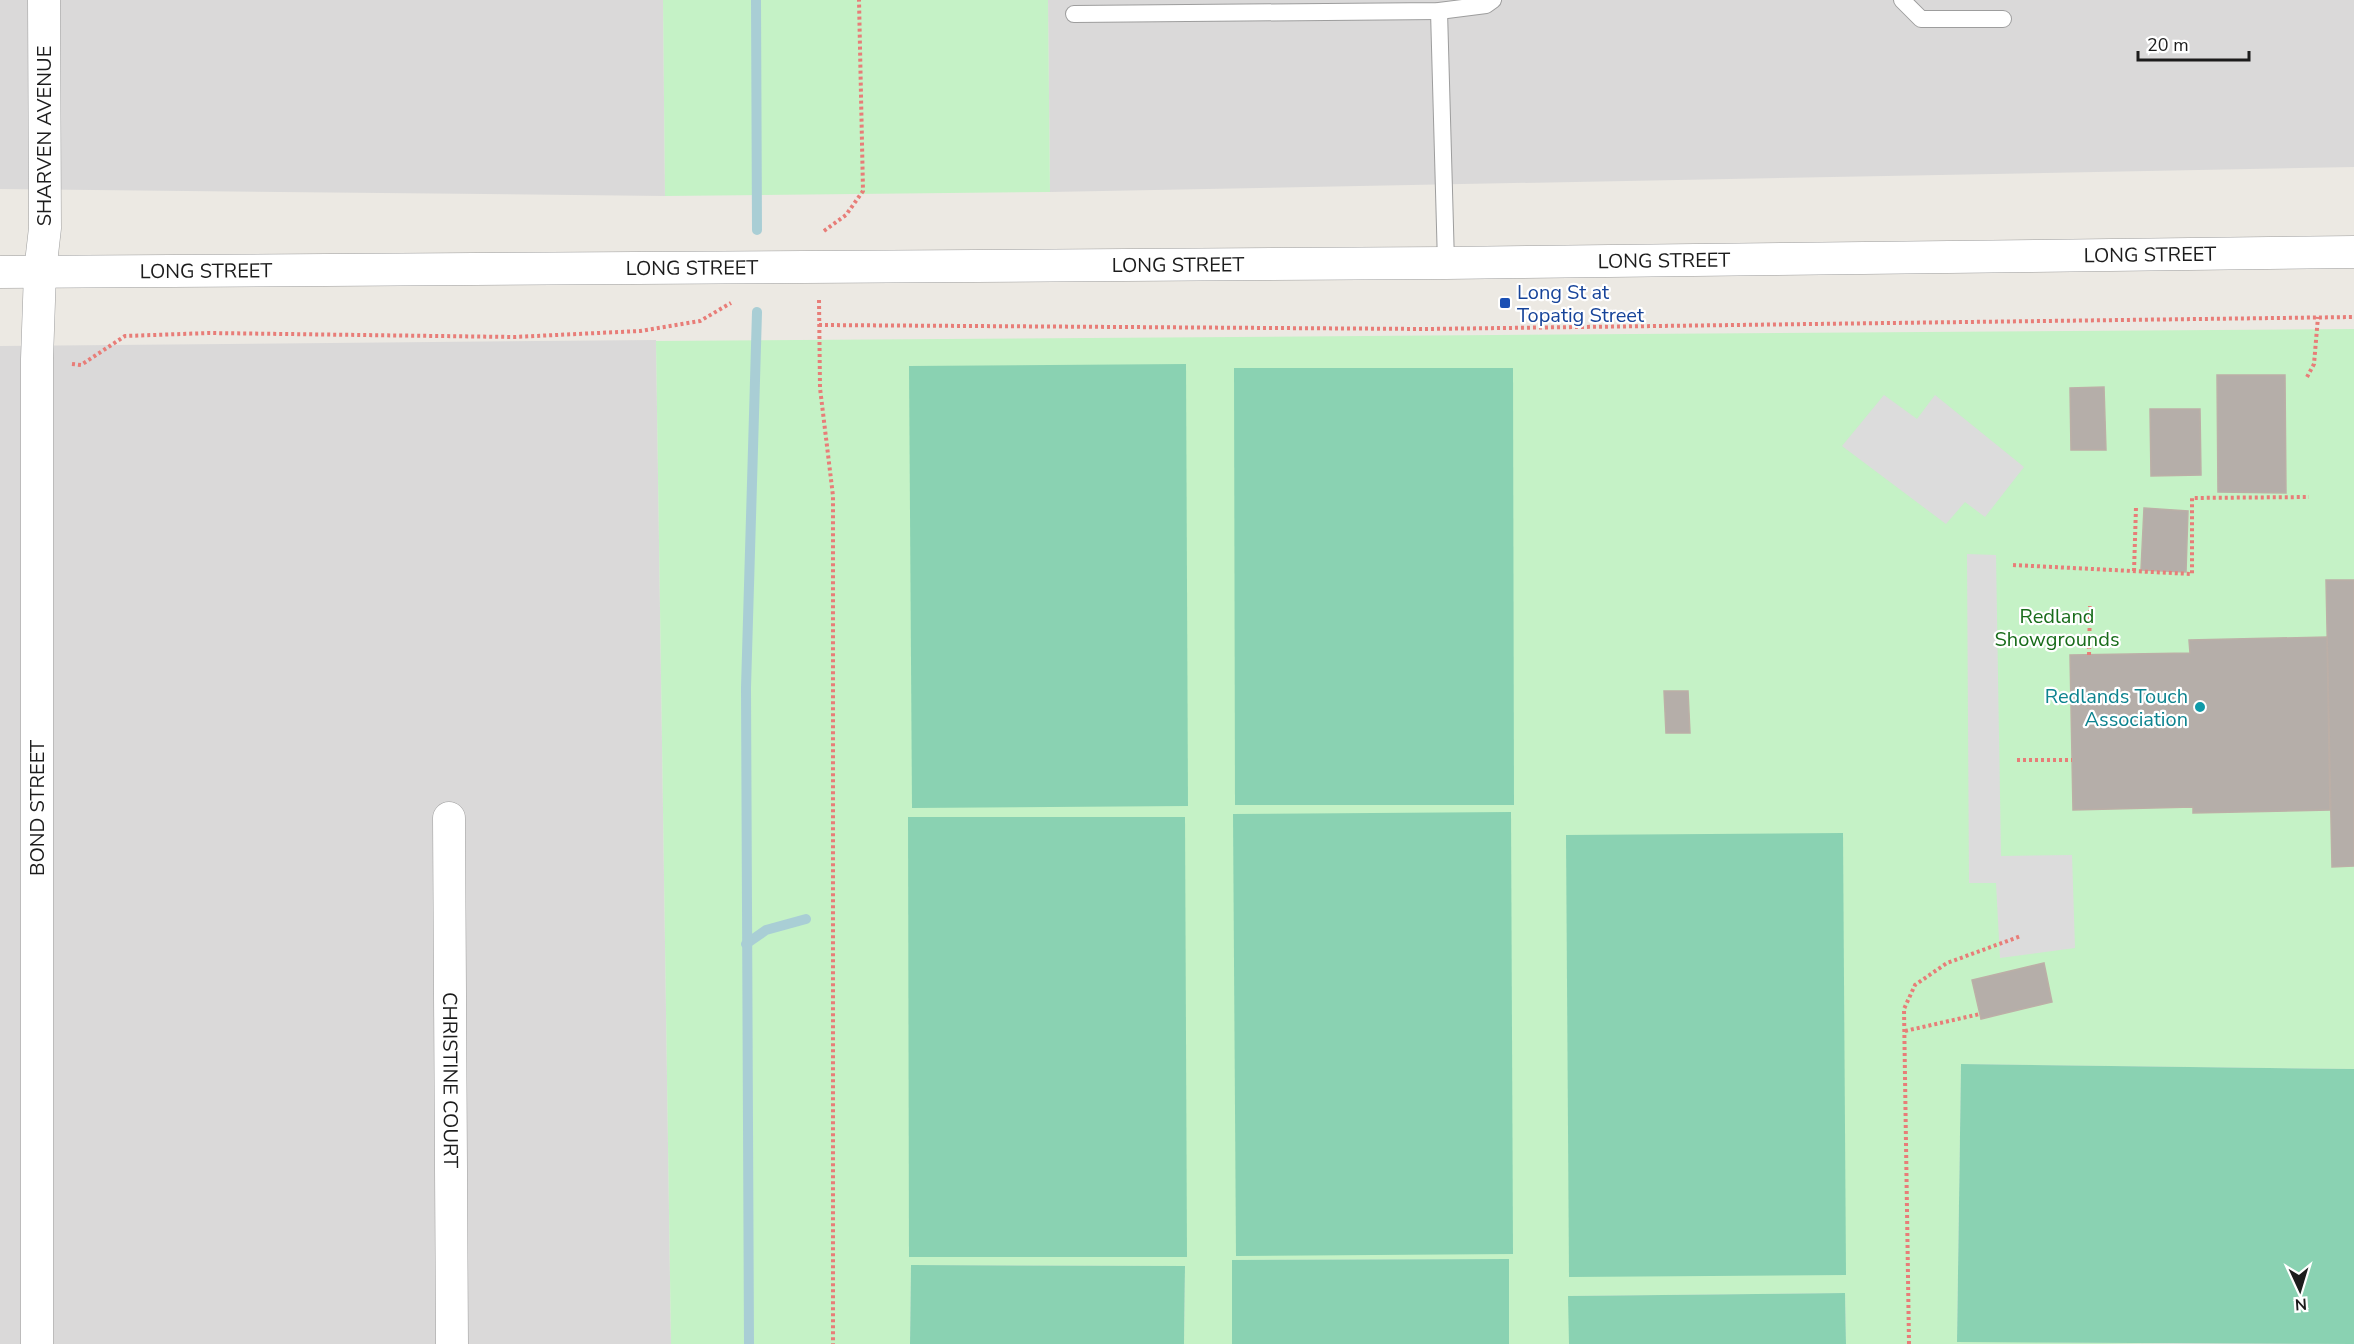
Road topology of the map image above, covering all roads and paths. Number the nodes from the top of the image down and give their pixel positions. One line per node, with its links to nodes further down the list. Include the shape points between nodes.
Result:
1 (44, 0): 13 (street, SHARVEN AVENUE, via 45,228)
2 (859, 0): 9 (path, via 863,191 846,215)
3 (1492, 0): 6 (lane, via 1486,5)
4 (1902, 0): 8 (lane, via 1921,19)
5 (1202, 6): 6 (lane); 7 (lane)
6 (1439, 11): 11 (lane)
7 (1074, 14)
8 (2003, 19)
9 (818, 235)
10 (2354, 252): 11 (street, LONG STREET)
11 (1446, 263): 13 (street, LONG STREET)
12 (0, 272): 13 (street, LONG STREET)
13 (40, 272): 19 (street, BOND STREET)
14 (807, 298): 18 (path, via 819,298)
15 (736, 301): 19 (path, via 700,321 640,331 514,337 209,333 125,336 81,365)
16 (2318, 317): 17 (path); 18 (path, via 1425,328); 20 (path, via 2314,364)
17 (2354, 317)
18 (819, 326): 35 (path, via 820,388 833,496)
19 (37, 359): 33 (street, BOND STREET)
20 (2307, 377)
21 (2309, 497): 24 (path, via 2192,498 2192,574)
22 (2136, 507): 24 (path)
23 (2013, 565): 24 (path)
24 (2134, 571)
25 (2091, 606): 26 (path)
26 (2089, 655)
27 (2072, 759): 28 (path)
28 (2017, 760)
29 (449, 818): 34 (street, CHRISTINE COURT)
30 (2021, 936): 32 (path, via 1947,963 1915,985 1904,1009)
31 (1980, 1014): 32 (path)
32 (1905, 1031): 36 (path)
33 (37, 1344)
34 (452, 1344)
35 (833, 1344)
36 (1909, 1344)

